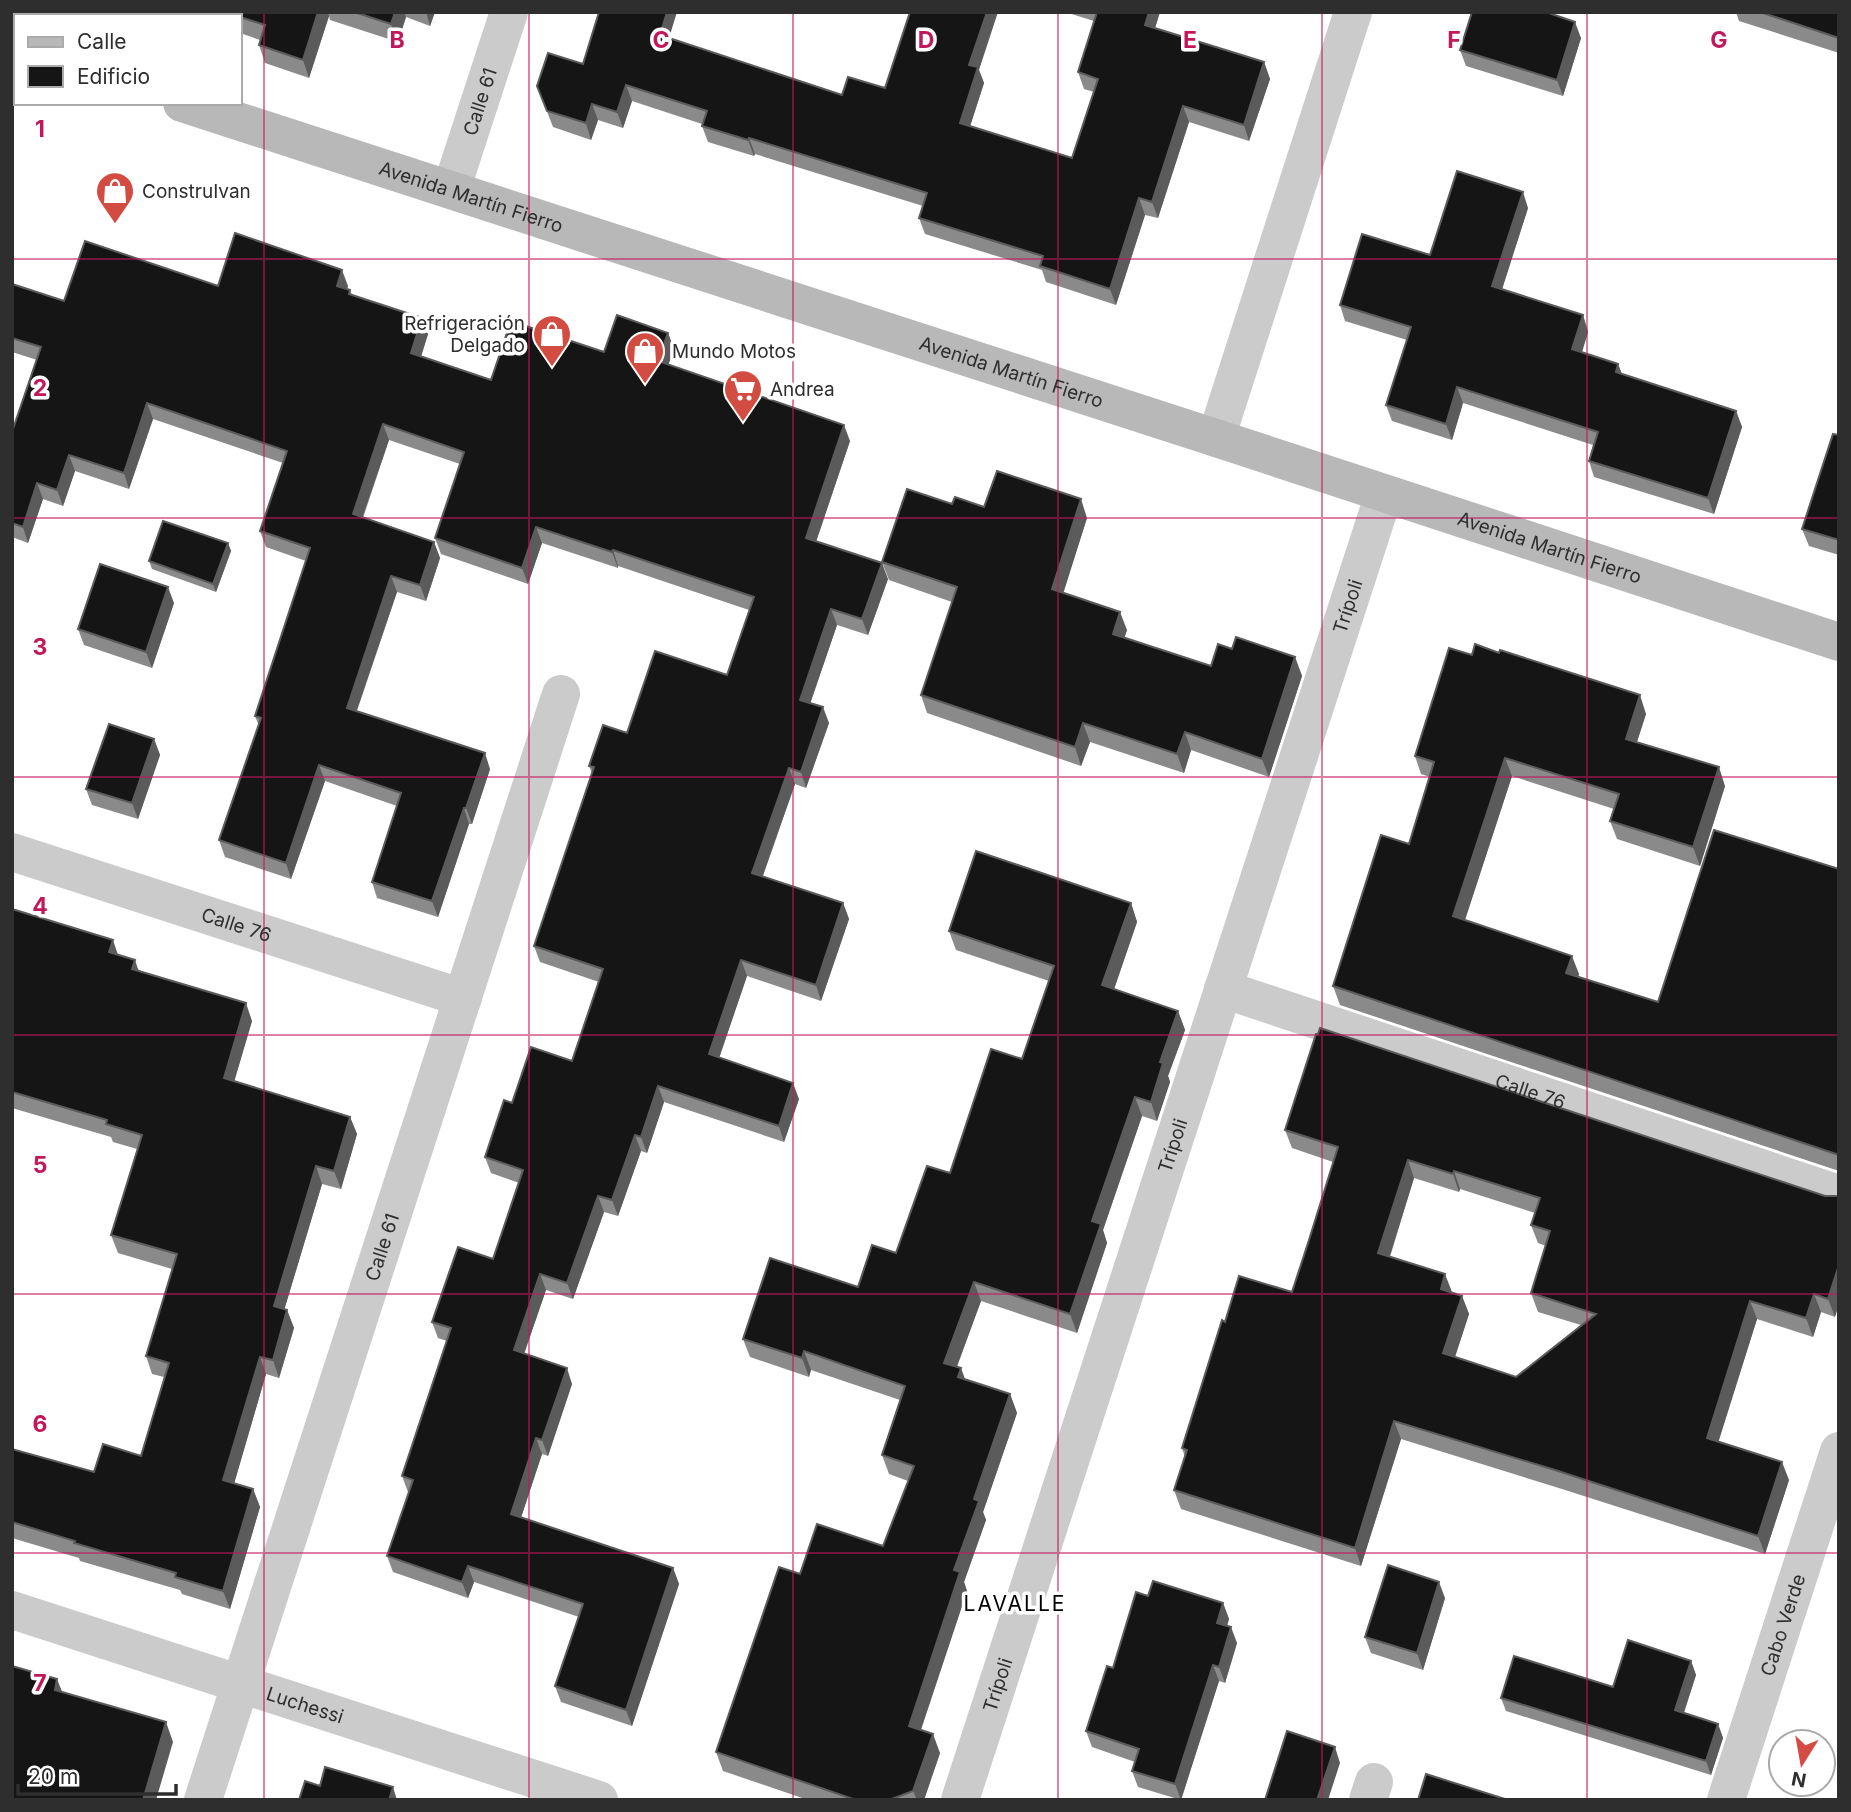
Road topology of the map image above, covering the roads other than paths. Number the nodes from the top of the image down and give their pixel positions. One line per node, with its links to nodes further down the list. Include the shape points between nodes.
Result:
1 (509, 12): 4 (street, Calle 61)
2 (1353, 12): 5 (street)
3 (188, 105): 4 (main road, Avenida Martín Fierro)
4 (451, 190): 5 (main road, Avenida Martín Fierro)
5 (1216, 438): 6 (main road, Avenida Martín Fierro)
6 (1384, 494): 7 (main road, Avenida Martín Fierro); 10 (street, Trípoli)
7 (1839, 642)
8 (561, 694): 11 (street, Calle 61)
9 (12, 852): 11 (street, Calle 76)
10 (1223, 989): 12 (street, Calle 76); 18 (street, Trípoli)
11 (463, 998): 15 (street, Calle 61)
12 (1839, 1194)
13 (1839, 1451): 19 (street, Cabo Verde)
14 (12, 1610): 15 (street, Luchessi)
15 (240, 1684): 16 (street, Calle 61); 17 (street, Luchessi)
16 (203, 1800)
17 (599, 1800)
18 (960, 1800)
19 (1726, 1800)

